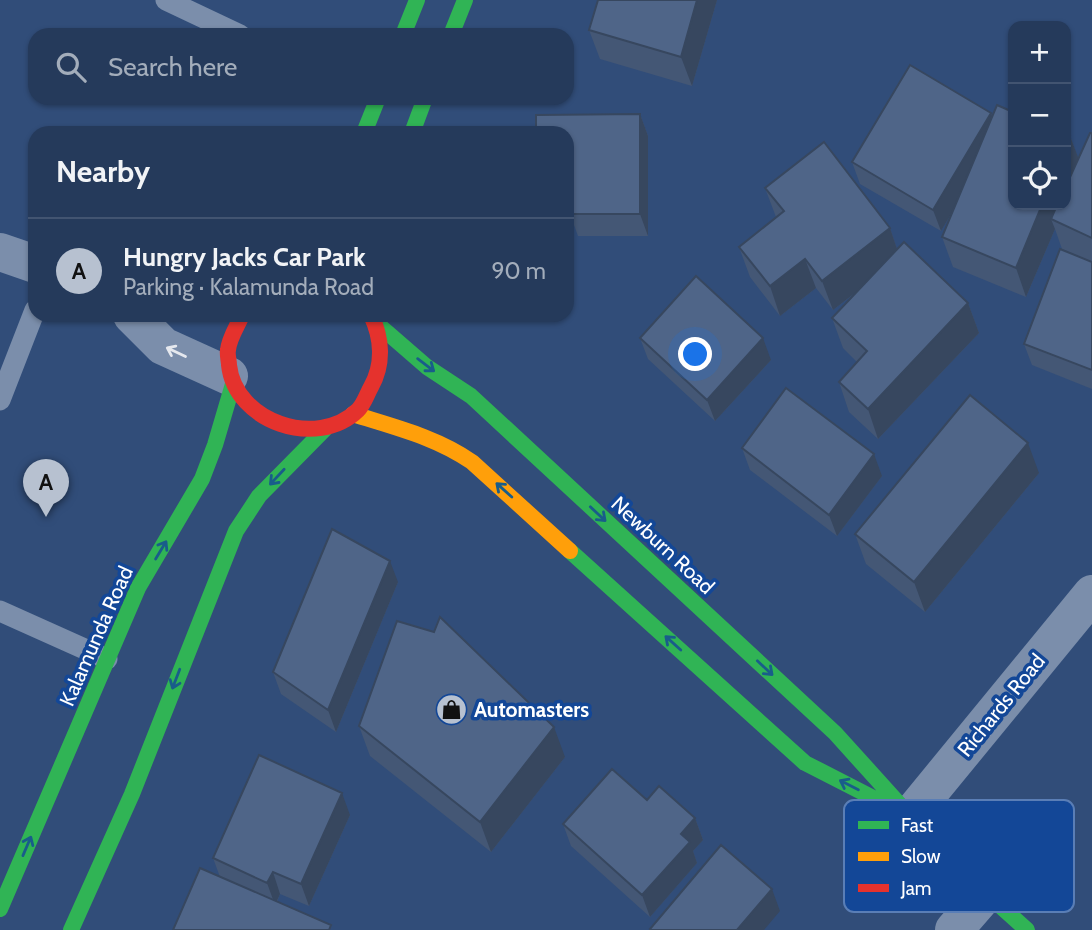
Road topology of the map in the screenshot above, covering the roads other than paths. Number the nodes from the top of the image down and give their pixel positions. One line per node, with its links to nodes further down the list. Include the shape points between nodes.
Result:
1 (166, 0): 4 (lane)
2 (417, 0): 5 (main road)
3 (465, 0): 6 (main road)
4 (225, 28)
5 (406, 28)
6 (454, 28)
7 (374, 105): 9 (main road)
8 (422, 105): 10 (main road)
9 (366, 126)
10 (415, 126)
11 (0, 252): 12 (street)
12 (28, 262)
13 (30, 322): 19 (lane)
14 (139, 322): 18 (street, one-way to 14, via 163,346)
15 (238, 322): 18 (main road, Kalamunda Road, via 227,343)
16 (374, 322): 20 (main road, via 380,355 377,373 371,394)
17 (377, 322): 27 (main road, Newburn Road, one-way to 27, via 427,368 471,396 825,723)
18 (233, 385): 21 (main road, via 254,412 276,424); 24 (main road, Kalamunda Road, one-way to 18, via 138,588 202,479)
19 (0, 400)
20 (353, 414): 21 (main road); 26 (main road, Newburn Road, one-way to 20, via 806,762 454,448)
21 (325, 429): 25 (main road, one-way to 25, via 259,496 236,531)
22 (1092, 594): 28 (street, Richards Road)
23 (0, 611): 24 (lane)
24 (107, 659): 30 (main road, Kalamunda Road, one-way to 24)
25 (132, 794): 29 (main road); 33 (main road)
26 (877, 800)
27 (894, 800)
28 (923, 800)
29 (100, 829)
30 (0, 909)
31 (969, 912): 34 (street)
32 (1008, 912): 35 (main road, Newburn Road)
33 (71, 930)
34 (954, 930)
35 (1027, 930)

